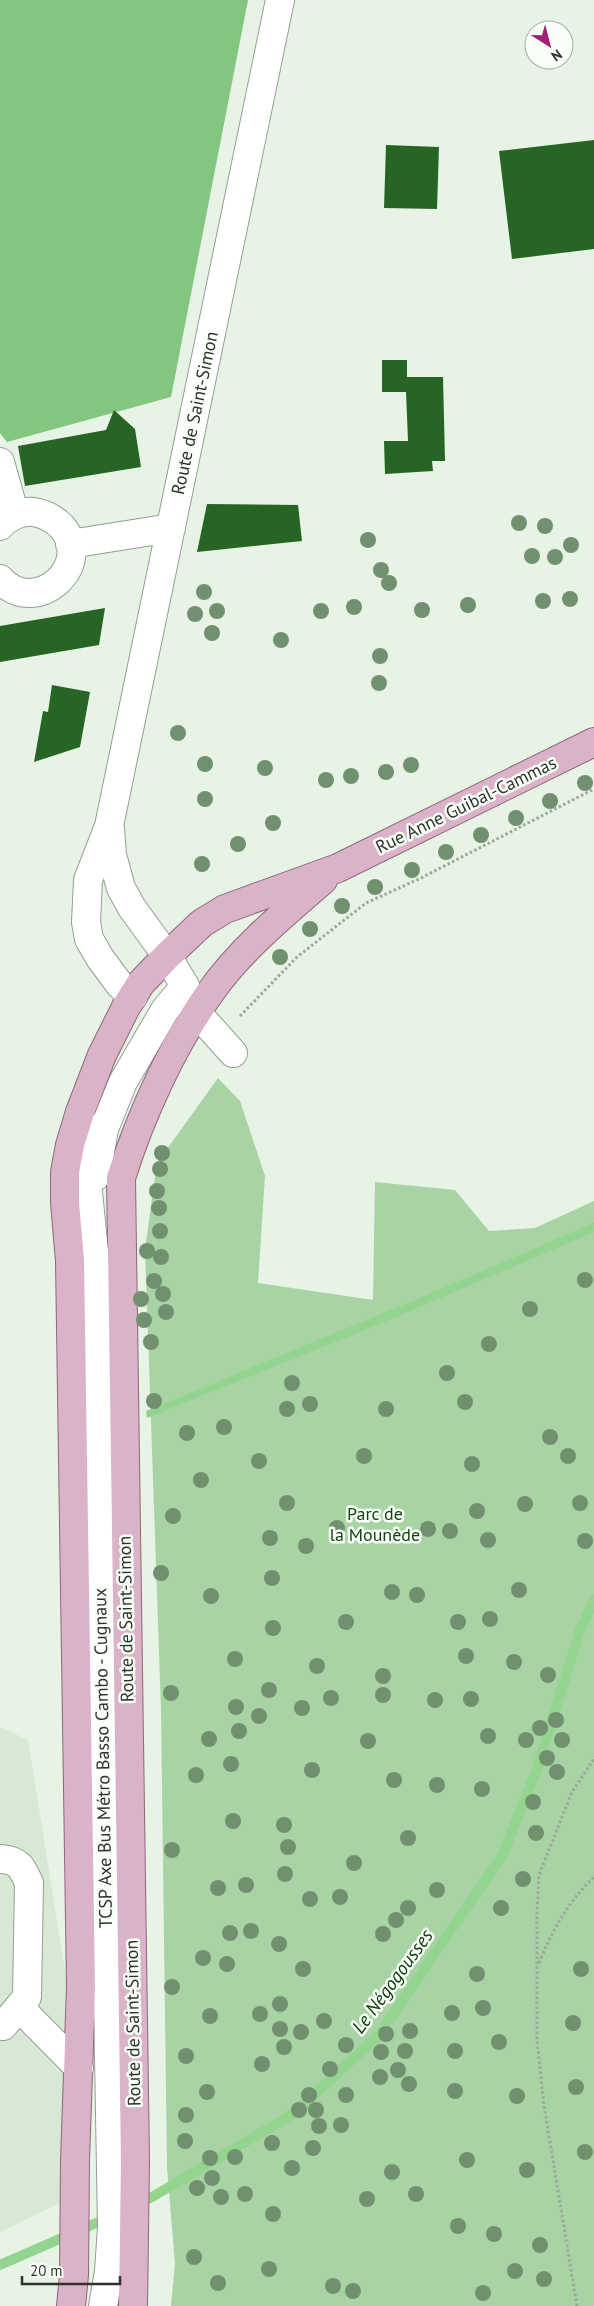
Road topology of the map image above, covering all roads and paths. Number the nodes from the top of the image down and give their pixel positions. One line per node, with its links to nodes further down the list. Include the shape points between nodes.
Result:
1 (280, 0): 4 (street, Route de Saint-Simon)
2 (0, 462): 3 (street)
3 (7, 520): 5 (street, via 29,512 43,513 56,520)
4 (171, 528): 5 (street); 9 (street, Route de Saint-Simon)
5 (70, 544): 6 (street, via 71,558 66,572 58,583 45,590 31,594 17,592)
6 (0, 580)
7 (594, 742): 10 (main road, Rue Anne Guibal-Cammas)
8 (594, 789): 15 (path, via 366,903 297,957)
9 (109, 826): 11 (street, Route de Saint-Simon, via 112,855 122,888); 13 (street, Route de Saint-Simon, via 88,880 86,922 89,939 120,985)
10 (338, 868): 11 (main road, Rue Anne Guibal-Cammas, via 225,909 202,923); 14 (main road, Rue Anne Guibal-Cammas, via 240,956)
11 (166, 956): 12 (street, Route de Saint-Simon); 13 (main road)
12 (185, 986): 14 (street, Route de Saint-Simon); 17 (street, TCSP Axe Bus Métro Basso Cambo - Cugnaux, via 165,1010 123,1082 104,1130)
13 (133, 997): 16 (main road, via 102,1055)
14 (197, 1013): 15 (street); 24 (main road, Route de Saint-Simon, via 148,1102 121,1178)
15 (226, 1045)
16 (80, 1112): 17 (street, TCSP Axe Bus Métro Basso Cambo - Cugnaux); 23 (main road, via 66,1172 81,1966)
17 (90, 1210): 24 (street, TCSP Axe Bus Métro Basso Cambo - Cugnaux, via 95,1272)
18 (594, 1759): 21 (path, via 572,1792 539,1875)
19 (0, 1859): 22 (street, via 10,1859 23,1868 29,1883 27,1997)
20 (594, 1877): 21 (path, via 579,1891 556,1924)
21 (538, 1966): 29 (path, via 537,2040 544,2106)
22 (9, 2016): 23 (street)
23 (78, 2068): 26 (main road)
24 (123, 2162): 25 (main road, Route de Saint-Simon)
25 (122, 2268): 27 (street); 28 (main road, Route de Saint-Simon)
26 (71, 2306)
27 (103, 2306)
28 (133, 2306)
29 (577, 2306)

